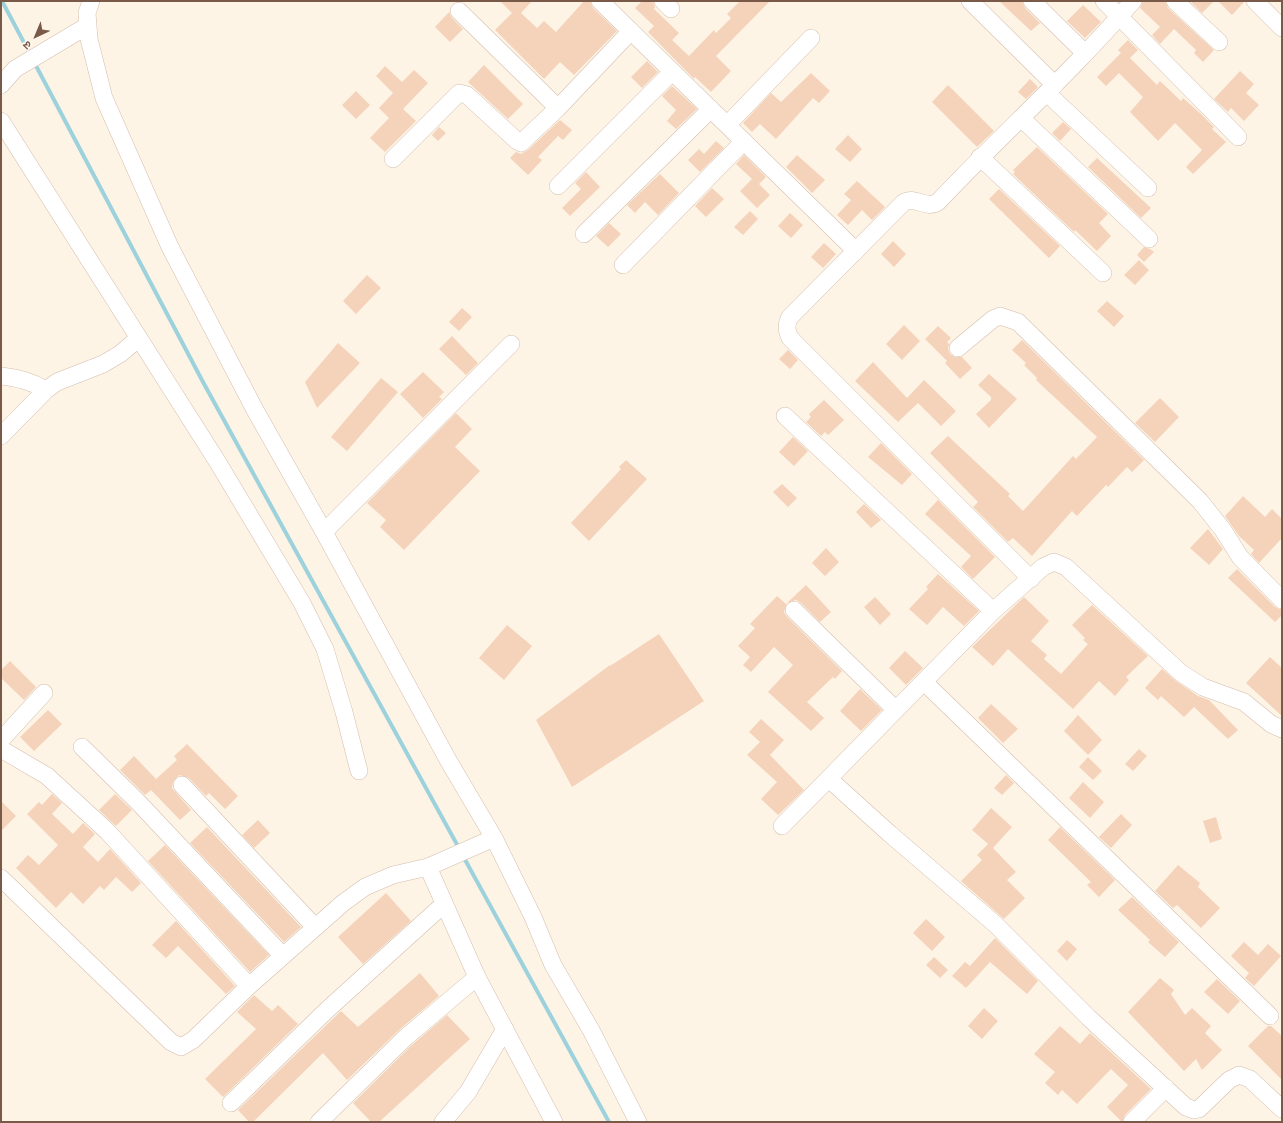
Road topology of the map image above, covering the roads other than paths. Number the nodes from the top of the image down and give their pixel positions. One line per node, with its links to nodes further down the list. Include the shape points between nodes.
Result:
1 (91, 1): 11 (street, via 87,13)
2 (600, 1): 13 (street)
3 (970, 1): 19 (street)
4 (1032, 1): 16 (street)
5 (1104, 1): 10 (street)
6 (1133, 1): 10 (street)
7 (1175, 1): 15 (street)
8 (1256, 1): 12 (street)
9 (459, 11): 20 (street)
10 (1120, 17): 16 (street); 25 (street)
11 (87, 26): 18 (street, via 16,69); 43 (street, via 104,98 170,247 255,410)
12 (1282, 28)
13 (631, 31): 17 (street); 20 (street)
14 (811, 38): 24 (street)
15 (1219, 42)
16 (1085, 53): 19 (street)
17 (672, 72): 21 (street); 29 (street)
18 (1, 85)
19 (1051, 89): 22 (street); 30 (street)
20 (558, 108): 28 (street, via 519,142 467,95 459,92)
21 (711, 109): 24 (street); 31 (street)
22 (1021, 118): 27 (street); 32 (street)
23 (1, 121): 36 (street)
24 (727, 125): 26 (street)
25 (1238, 137)
26 (744, 141): 33 (street); 34 (street)
27 (980, 157): 33 (street, via 938,202 929,205 908,200); 35 (street)
28 (393, 159)
29 (558, 186)
30 (1148, 188)
31 (584, 234)
32 (1149, 239)
33 (856, 251): 44 (street, via 790,317 787,332 790,338)
34 (623, 265)
35 (1103, 273)
36 (139, 338): 40 (street, via 104,364 57,382); 55 (street, via 217,461 306,610 325,649)
37 (511, 344): 43 (street)
38 (958, 348): 45 (street, via 993,319 1000,316 1018,322 1200,501 1240,557)
39 (1, 376): 40 (street, via 20,378)
40 (46, 390): 42 (street)
41 (785, 416): 47 (street)
42 (1, 436)
43 (324, 532): 59 (street, via 448,760)
44 (1031, 579): 47 (street); 51 (street, via 1048,564 1059,563 1066,567 1180,673 1203,687 1244,702 1271,724)
45 (1282, 600)
46 (794, 610): 50 (street)
47 (993, 611): 48 (street)
48 (924, 682): 50 (street); 67 (street)
49 (44, 693): 52 (street)
50 (896, 710): 56 (street)
51 (1282, 729)
52 (1, 740)
53 (82, 746): 64 (street)
54 (1, 749): 66 (street, via 47,776 108,831)
55 (359, 771)
56 (830, 779): 58 (street); 69 (street, via 995,924 1089,1018)
57 (182, 785): 63 (street)
58 (782, 826)
59 (494, 838): 60 (street); 75 (street, via 533,917 553,965)
60 (428, 867): 62 (street); 63 (street, via 393,875 365,888)
61 (1, 878): 66 (street, via 178,1047 193,1040)
62 (444, 904): 65 (street); 70 (street, via 328,1009)
63 (316, 927): 64 (street)
64 (283, 956): 66 (street)
65 (477, 977): 68 (street); 72 (street, via 406,1037)
66 (248, 986)
67 (1270, 1016)
68 (505, 1029): 73 (street, via 468,1092); 74 (street)
69 (1166, 1088): 71 (street, via 1186,1107 1194,1110 1203,1106 1229,1080 1244,1076); 76 (street)
70 (231, 1103)
71 (1282, 1109)
72 (319, 1122)
73 (443, 1122)
74 (554, 1122)
75 (638, 1122)
76 (1132, 1122)

